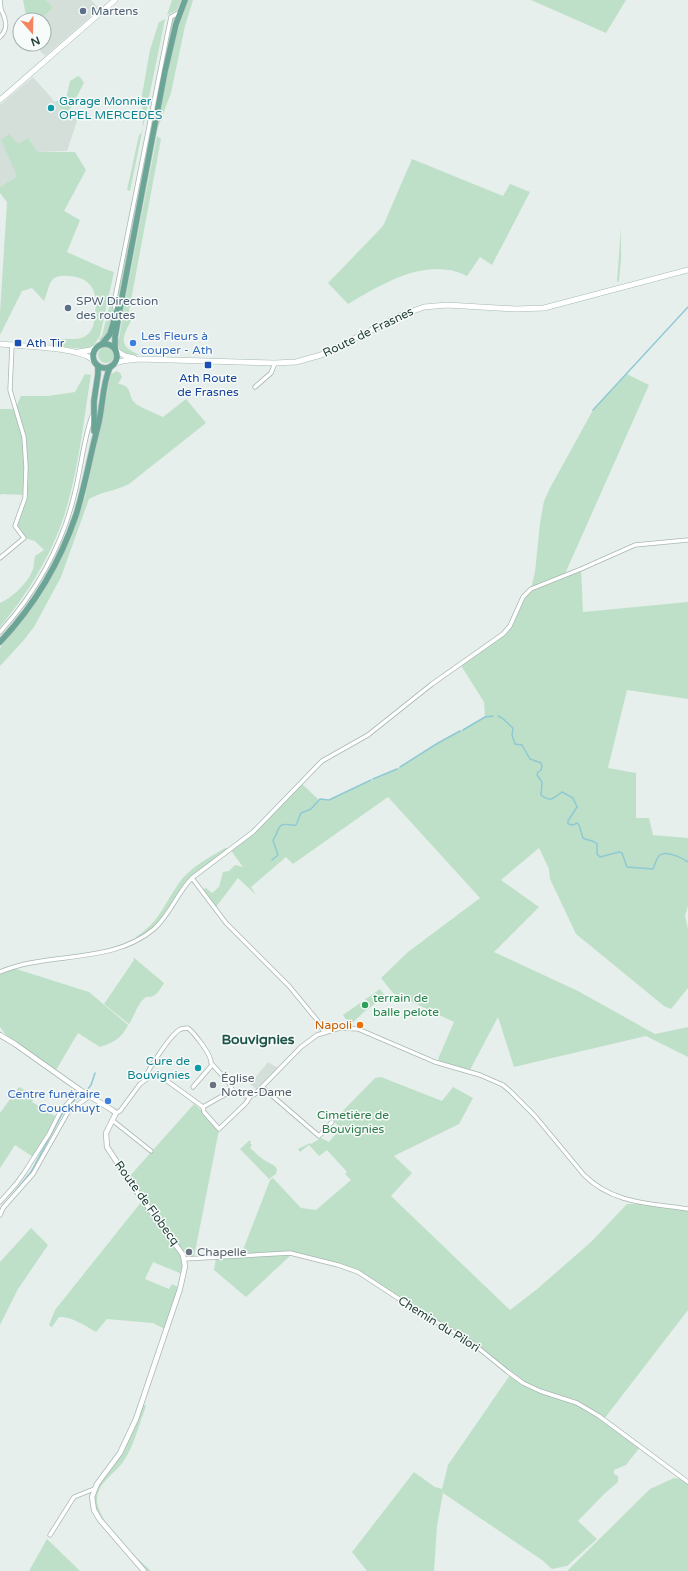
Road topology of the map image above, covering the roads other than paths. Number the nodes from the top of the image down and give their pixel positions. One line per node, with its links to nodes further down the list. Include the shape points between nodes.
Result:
1 (0, 0): 4 (street)
2 (115, 0): 7 (main road)
3 (185, 0): 5 (main road)
4 (0, 9): 6 (street, via 6,28)
5 (181, 11): 9 (main road, via 165,71); 10 (street, via 172,17 168,31 114,304)
6 (0, 37)
7 (0, 100)
8 (688, 270): 19 (main road, Route de Frasnes, via 544,308 524,310 447,305 424,307 402,315 321,355 296,362)
9 (123, 292): 10 (main road); 15 (main road, via 115,337)
10 (116, 313): 12 (main road, via 110,334)
11 (0, 344): 13 (main road)
12 (102, 344): 14 (main road); 15 (main road, via 109,344)
13 (12, 345): 16 (main road); 26 (street, via 10,390 24,438 26,467 25,498 15,526 24,538)
14 (96, 347): 16 (main road); 18 (main road)
15 (116, 350): 17 (main road, Route de Frasnes, via 125,356); 20 (main road, via 117,358)
16 (75, 352): 18 (main road)
17 (139, 359): 19 (main road, Route de Frasnes); 20 (main road, Route de Frasnes)
18 (94, 360): 21 (main road)
19 (275, 362): 22 (street, via 270,373)
20 (113, 365): 21 (main road, via 104,368); 24 (main road, via 107,375 98,426)
21 (98, 366): 23 (main road)
22 (255, 387)
23 (94, 411): 24 (main road); 27 (street, via 71,508 58,543 38,580)
24 (94, 435): 28 (main road, via 80,498 63,547 31,604)
25 (688, 540): 29 (street, via 631,546 531,589 523,597 510,626 503,634 432,684 368,735 322,761 258,827)
26 (0, 558)
27 (0, 632)
28 (0, 642)
29 (192, 878): 30 (street, via 159,925 135,941 108,952 22,964); 31 (street, via 226,923 289,986)
30 (0, 972)
31 (324, 1032): 36 (street, via 301,1048); 46 (street, via 340,1028 358,1030 435,1062 480,1074 495,1081 510,1091 530,1111 599,1188 626,1199)
32 (0, 1036): 38 (street)
33 (212, 1065): 34 (street, via 192,1031 188,1028 181,1029 150,1067); 35 (street); 37 (street)
34 (144, 1080): 40 (street, via 151,1076 163,1078); 41 (street)
35 (193, 1087)
36 (262, 1087): 39 (street); 43 (street, via 319,1136)
37 (233, 1091): 39 (street); 40 (street)
38 (85, 1093): 41 (street); 45 (street, via 60,1112 24,1173); 47 (street, via 68,1112 32,1174)
39 (250, 1097): 40 (street, via 219,1129 204,1112)
40 (203, 1107)
41 (116, 1113): 42 (street, Route de Flobecq)
42 (112, 1120): 44 (street); 48 (street, Route de Flobecq, via 106,1133 107,1147 181,1250)
43 (332, 1122)
44 (151, 1151)
45 (0, 1202)
46 (688, 1209)
47 (0, 1215)
48 (184, 1260): 49 (street, Chemin du Pilori, via 290,1252 358,1272 471,1342 523,1383 577,1403 594,1413); 50 (street, Route de Flobecq, via 180,1289 136,1419 120,1453)
49 (688, 1482)
50 (94, 1488): 51 (street, Route de Flobecq, via 74,1497); 52 (street, via 92,1502 96,1514)
51 (50, 1535)
52 (144, 1571)

